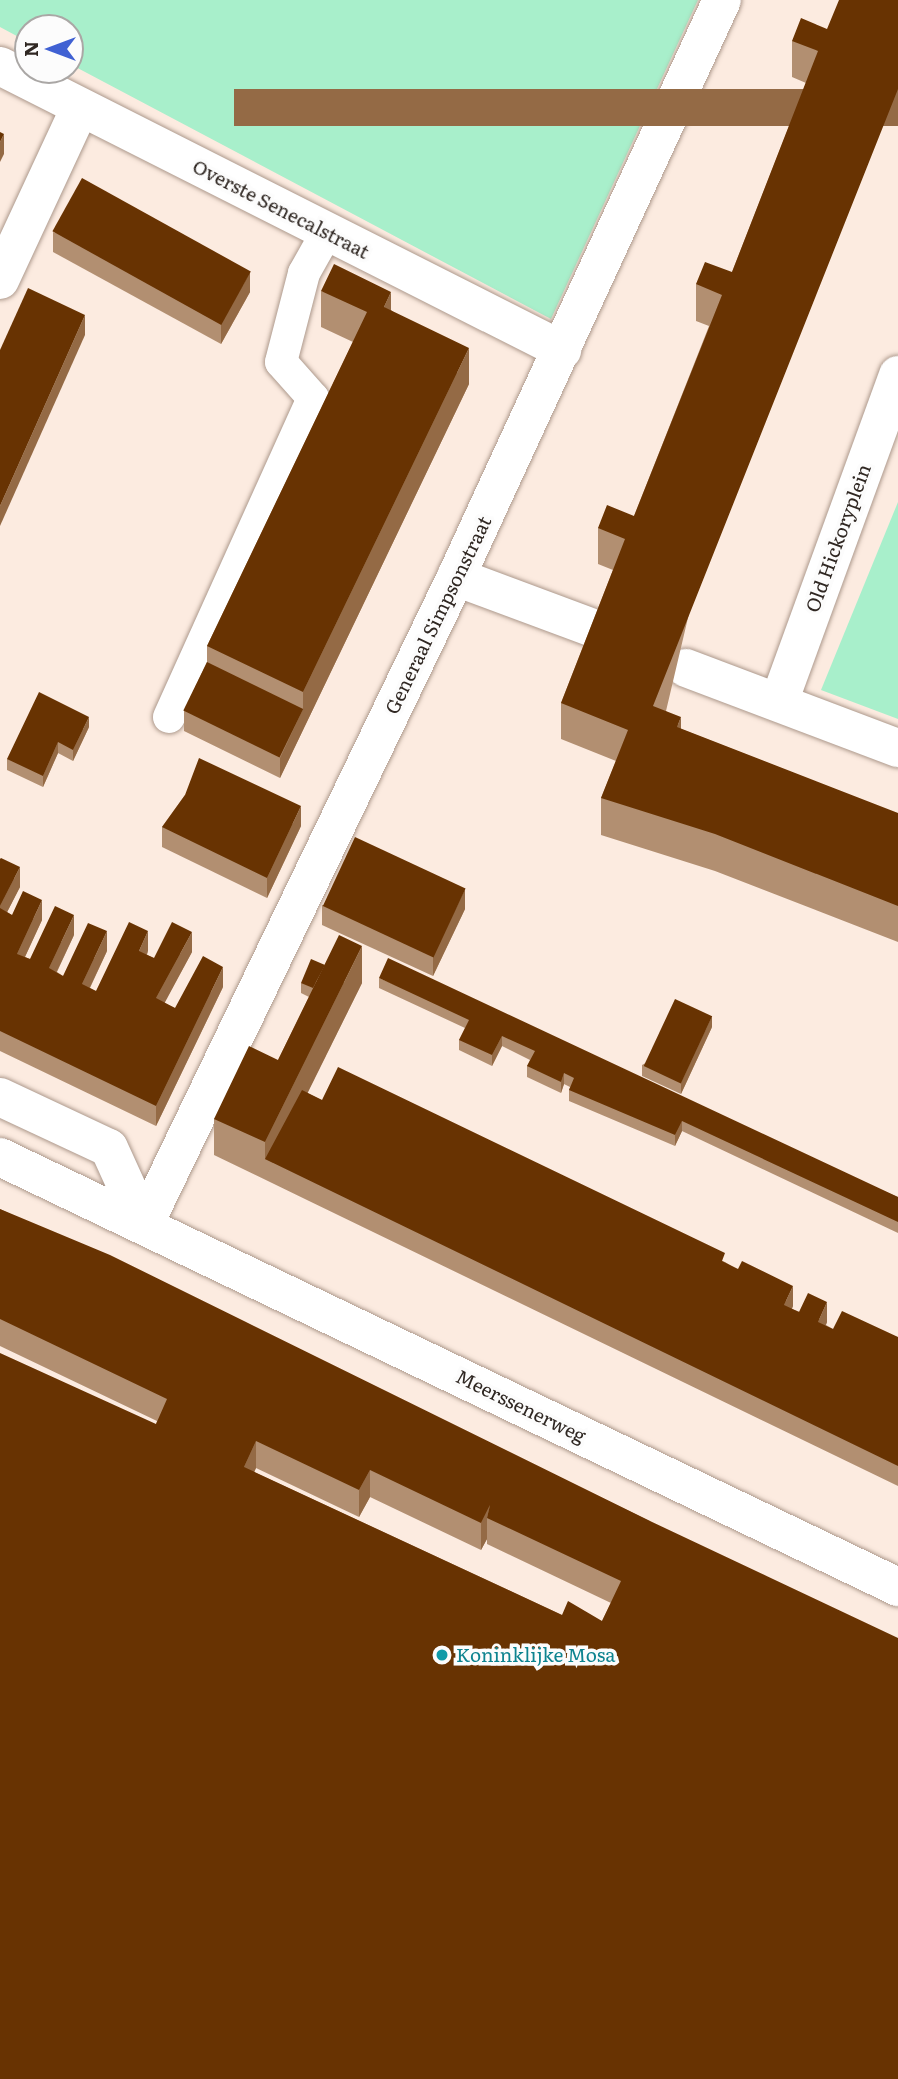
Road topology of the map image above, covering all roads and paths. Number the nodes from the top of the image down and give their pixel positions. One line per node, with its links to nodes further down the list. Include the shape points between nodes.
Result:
1 (722, 0): 6 (street, Generaal Simpsonstraat)
2 (0, 66): 3 (street, Overste Senecalstraat)
3 (80, 107): 4 (street, Overste Senecalstraat); 5 (street)
4 (327, 232): 6 (street, Overste Senecalstraat); 12 (lane, via 304,273 281,362 313,398)
5 (0, 280)
6 (562, 350): 8 (street, Generaal Simpsonstraat)
7 (898, 375): 11 (street, Old Hickoryplein)
8 (456, 577): 9 (street); 16 (street, Generaal Simpsonstraat)
9 (604, 632)
10 (686, 668): 11 (street)
11 (779, 702): 13 (street)
12 (169, 717)
13 (898, 748)
14 (0, 1097): 16 (street, via 109,1148)
15 (0, 1157): 16 (street, Meerssenerweg)
16 (144, 1225): 17 (street, Meerssenerweg)
17 (898, 1587)

